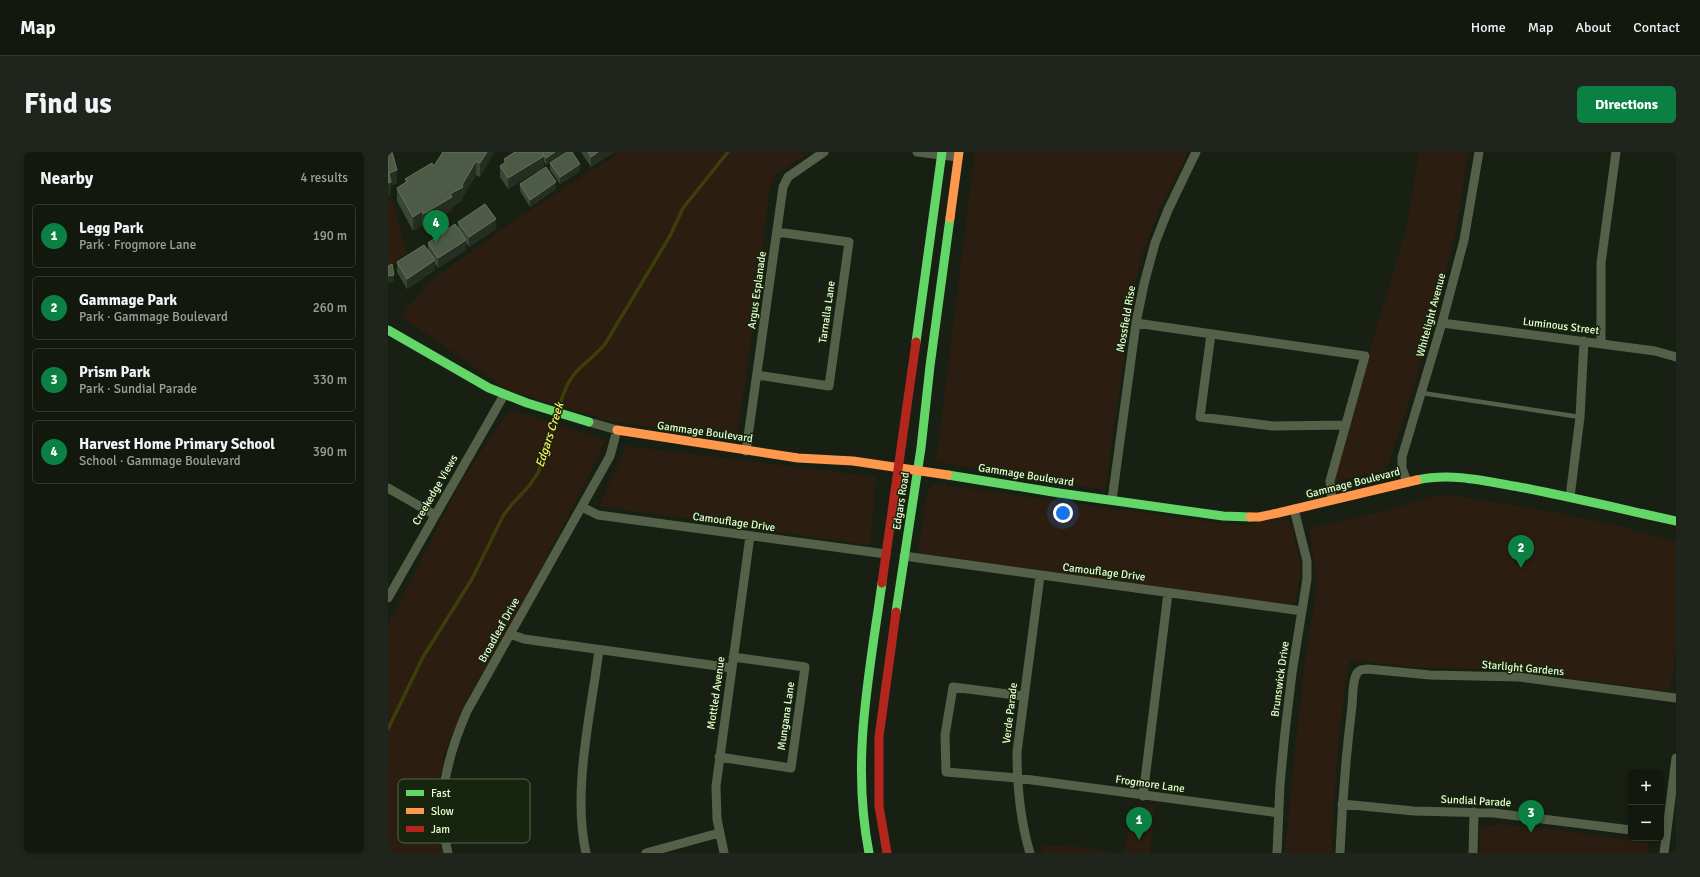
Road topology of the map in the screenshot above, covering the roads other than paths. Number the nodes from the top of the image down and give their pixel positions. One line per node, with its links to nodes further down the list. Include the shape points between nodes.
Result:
1 (824, 152): 8 (street, Argus Esplanade, via 785,180)
2 (917, 152): 6 (street)
3 (1196, 152): 9 (street, Mossfield Rise, via 1155,243)
4 (1479, 152): 10 (street, Whitelight Avenue, via 1464,240)
5 (1616, 152): 14 (street, via 1601,262)
6 (941, 154): 7 (street); 24 (main road, Edgars Road)
7 (959, 155): 25 (main road, Edgars Road)
8 (777, 232): 16 (street, Argus Esplanade); 16 (street, Tarnalla Lane, via 849,242 829,386)
9 (1136, 323): 12 (street); 29 (street, Mossfield Rise)
10 (1442, 323): 13 (street, Luminous Street); 17 (street, Whitelight Avenue)
11 (388, 330): 18 (main road, Gammage Boulevard)
12 (1211, 334): 21 (street, via 1364,356); 21 (street, via 1200,417 1273,426)
13 (1584, 341): 14 (street, Luminous Street); 19 (street)
14 (1601, 344): 15 (street, Luminous Street, via 1655,351)
15 (1676, 357)
16 (757, 375): 23 (street, Argus Esplanade)
17 (1422, 393): 19 (lane); 26 (street, Whitelight Avenue, via 1402,457 1402,468)
18 (504, 395): 20 (main road, Gammage Boulevard); 33 (street, Creekedge Views)
19 (1580, 416): 28 (street)
20 (589, 422): 22 (street, Gammage Boulevard)
21 (1346, 425): 30 (street, via 1330,481)
22 (617, 430): 23 (main road, Gammage Boulevard); 31 (street, Broadleaf Drive, via 607,461)
23 (746, 450): 24 (main road, Gammage Boulevard, via 798,458)
24 (898, 467): 25 (main road, Gammage Boulevard); 36 (main road, Edgars Road)
25 (918, 470): 29 (main road, Gammage Boulevard); 37 (main road, Edgars Road)
26 (1407, 482): 28 (main road, Gammage Boulevard, via 1431,477 1456,477); 30 (main road, Gammage Boulevard)
27 (388, 488): 33 (street)
28 (1570, 496): 34 (main road, Gammage Boulevard)
29 (1112, 500): 32 (main road, Gammage Boulevard, via 1223,516 1259,517)
30 (1332, 500): 32 (main road, Gammage Boulevard)
31 (582, 507): 35 (street, Camouflage Drive, via 598,515); 42 (street, Broadleaf Drive)
32 (1294, 510): 41 (street, Brunswick Drive, via 1307,569)
33 (435, 515): 40 (street, Creekedge Views)
34 (1676, 521)
35 (750, 536): 36 (street, Camouflage Drive); 44 (street, Mottled Avenue)
36 (886, 554): 65 (main road, Edgars Road, via 860,756 861,812)
37 (904, 556): 38 (street, Camouflage Drive); 66 (main road, Edgars Road, via 878,752 879,806)
38 (1040, 576): 39 (street, Camouflage Drive); 46 (street, Verde Parade)
39 (1168, 593): 41 (street, Camouflage Drive); 52 (street)
40 (388, 598)
41 (1302, 611): 55 (street, Brunswick Drive, via 1286,718)
42 (510, 634): 43 (street, via 524,639); 51 (street, Broadleaf Drive, via 467,711 451,749)
43 (599, 650): 45 (street); 62 (street, via 582,776 581,812)
44 (733, 657): 45 (street, Mottled Avenue); 48 (street, Mungana Lane, via 805,667 791,768)
45 (732, 668): 48 (street, Mottled Avenue)
46 (1023, 696): 50 (street, Verde Parade); 50 (street, Frogmore Lane, via 953,687 945,735 946,772)
47 (1676, 698): 53 (street, Starlight Gardens, via 1519,677 1422,674 1368,668 1357,673 1355,681)
48 (719, 757): 57 (street, Mottled Avenue, via 715,801)
49 (1676, 758): 58 (street)
50 (1017, 778): 52 (street, Frogmore Lane); 67 (street, Verde Parade, via 1020,811)
51 (445, 779)
52 (1143, 796): 55 (street, Frogmore Lane)
53 (1342, 804): 54 (street, Sundial Parade, via 1414,811); 69 (street)
54 (1474, 812): 56 (street, Sundial Parade); 70 (street)
55 (1279, 813): 68 (street, Brunswick Drive)
56 (1628, 830)
57 (719, 833): 63 (street); 64 (street, Mottled Avenue)
58 (1664, 834)
59 (1664, 841): 71 (street)
60 (446, 843): 61 (street, Broadleaf Drive)
61 (448, 853)
62 (586, 853)
63 (646, 853)
64 (724, 853)
65 (869, 853)
66 (887, 853)
67 (1030, 853)
68 (1277, 853)
69 (1340, 853)
70 (1473, 853)
71 (1664, 853)

